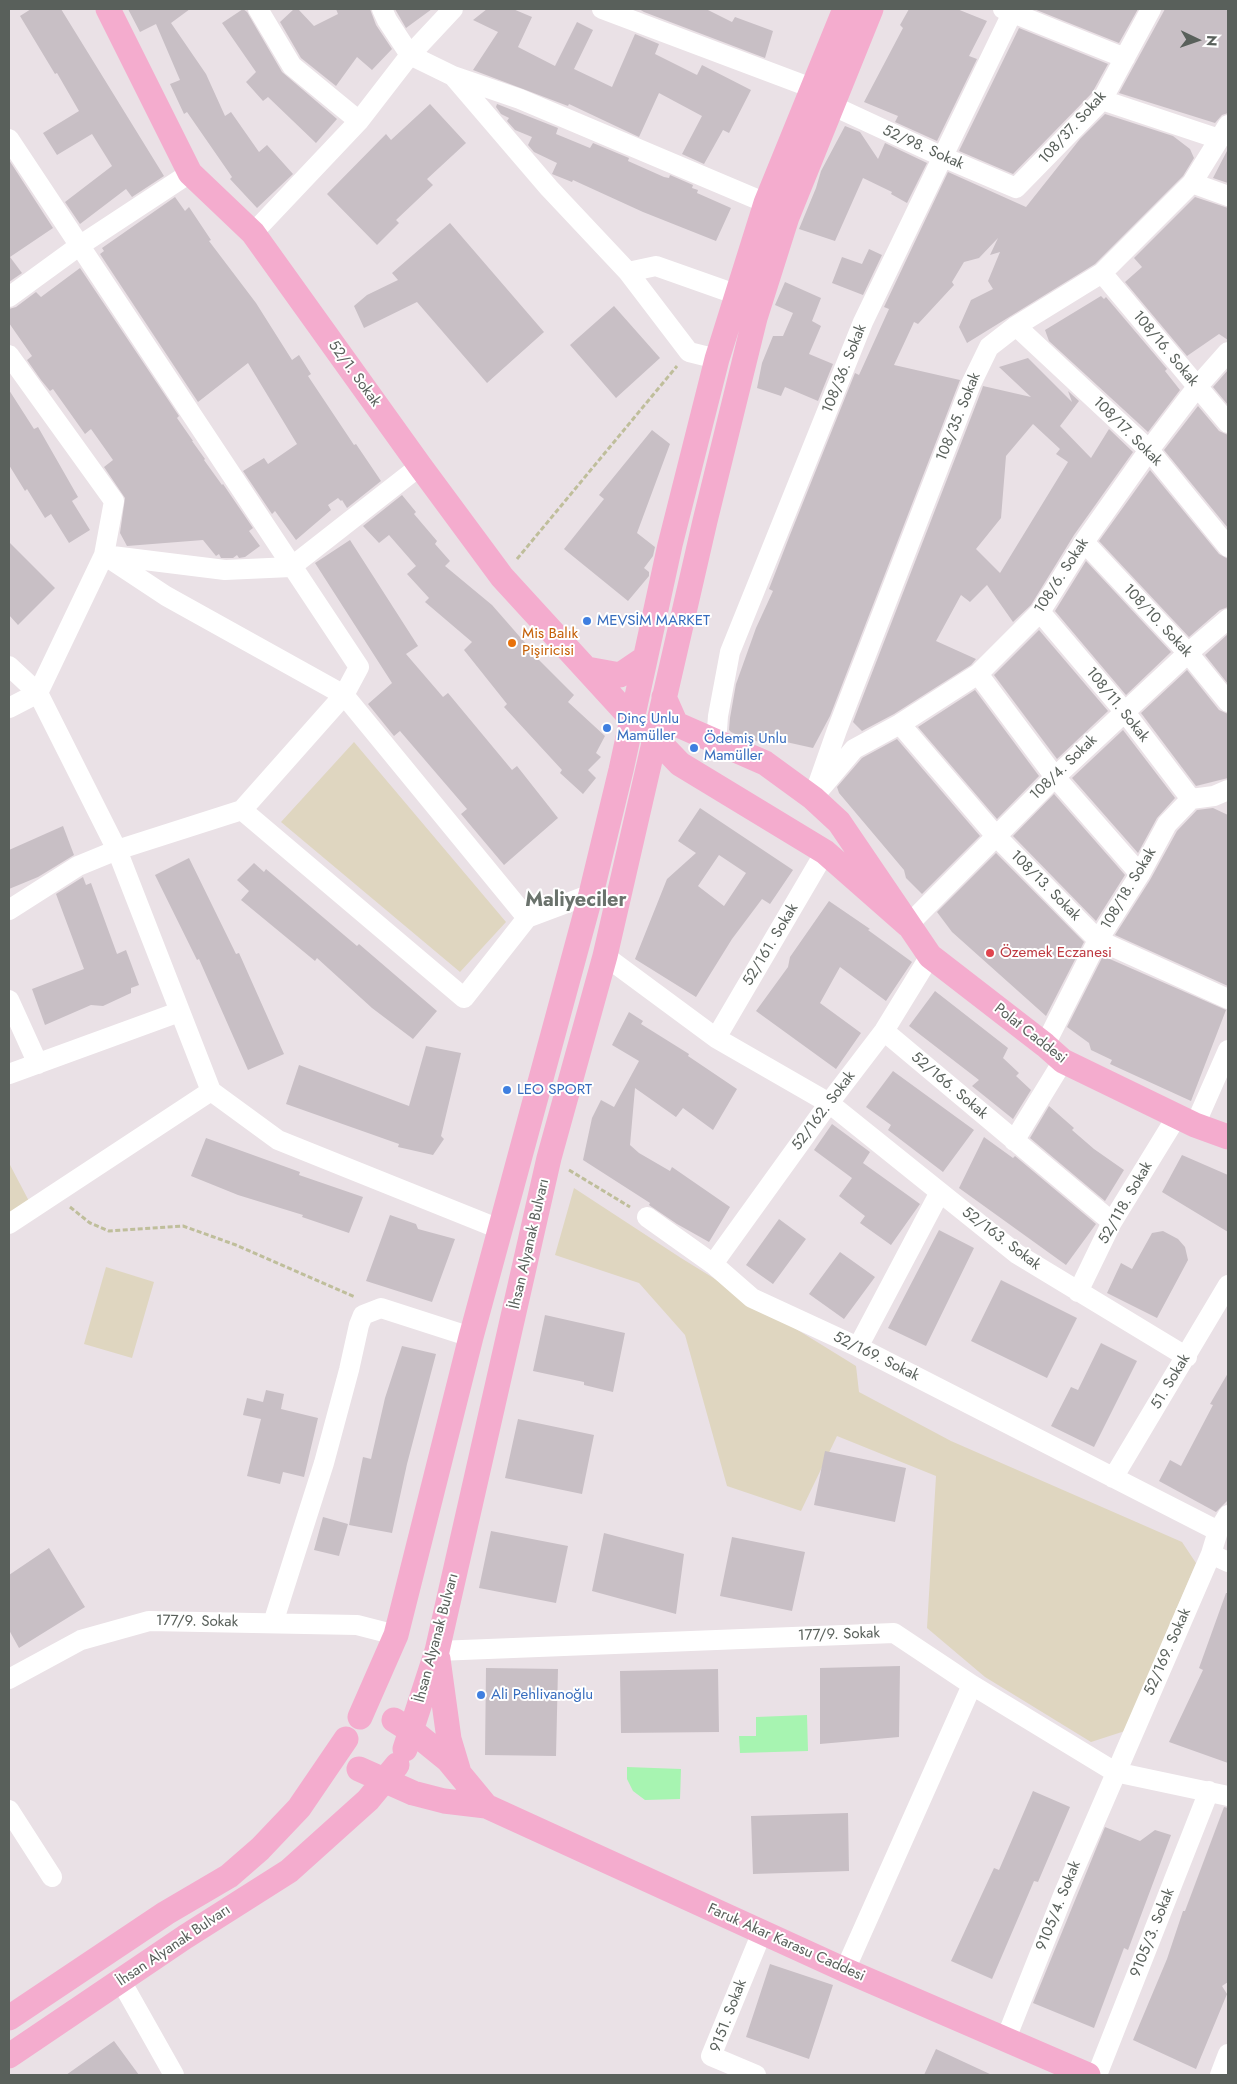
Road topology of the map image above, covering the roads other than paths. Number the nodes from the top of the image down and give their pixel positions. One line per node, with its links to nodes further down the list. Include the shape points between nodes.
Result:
1 (108, 9): 20 (main road, 52/1. Sokak)
2 (258, 9): 16 (street, via 292,66)
3 (382, 9): 10 (street)
4 (453, 9): 10 (street)
5 (602, 9): 13 (street)
6 (845, 9): 13 (main road, İhsan Alyanak Bulvarı)
7 (871, 9): 15 (main road)
8 (1151, 9): 11 (street, 108/37. Sokak)
9 (1010, 10): 11 (street); 19 (street, 108/36. Sokak)
10 (410, 55): 12 (street); 16 (street)
11 (1125, 58): 14 (street, 108/37. Sokak)
12 (453, 76): 24 (street, via 520,99); 27 (street, via 549,188)
13 (812, 88): 24 (main road, İhsan Alyanak Bulvarı)
14 (1102, 100): 17 (street); 22 (street, 108/37. Sokak)
15 (831, 105): 19 (street, 52/98. Sokak); 56 (main road, Polat Caddesi, via 786,217 755,318)
16 (358, 121): 25 (street)
17 (1224, 132): 21 (street, 108/35. Sokak)
18 (9, 139): 26 (street)
19 (943, 157): 22 (street, 52/98. Sokak); 57 (street, 108/36. Sokak, via 863,322 730,652)
20 (190, 173): 25 (main road, 52/1. Sokak); 26 (street)
21 (1192, 183): 23 (street); 28 (street, 108/35. Sokak)
22 (1016, 188)
23 (1228, 196)
24 (766, 203): 29 (main road, İhsan Alyanak Bulvarı)
25 (253, 233): 38 (main road, 52/1. Sokak)
26 (79, 246): 30 (street); 42 (street)
27 (628, 272): 29 (street, via 656,266); 34 (street, via 689,352)
28 (1102, 273): 31 (street, 108/35. Sokak); 35 (street, 108/16. Sokak)
29 (738, 295): 34 (main road, İhsan Alyanak Bulvarı)
30 (9, 297)
31 (1016, 326): 37 (street, 108/17. Sokak); 62 (street, 108/35. Sokak, via 989,347 971,384)
32 (1228, 352): 35 (street, 108/6. Sokak)
33 (9, 355): 41 (street, via 114,501)
34 (717, 359): 46 (main road, İhsan Alyanak Bulvarı)
35 (1197, 387): 36 (street, 108/16. Sokak); 37 (street, 108/6. Sokak)
36 (1228, 423)
37 (1149, 450): 39 (street, 108/6. Sokak); 40 (street, 108/17. Sokak)
38 (420, 466): 42 (street); 48 (main road, 52/1. Sokak, via 502,577)
39 (1084, 542): 43 (street, 108/6. Sokak); 45 (street, 108/10. Sokak)
40 (1228, 547)
41 (104, 555): 42 (street, via 225,570); 50 (street); 51 (street, via 166,596)
42 (291, 566): 51 (street, via 359,667)
43 (1040, 612): 49 (street, 108/6. Sokak); 54 (street, 108/11. Sokak)
44 (1228, 619): 45 (street, 108/4. Sokak)
45 (1188, 653): 52 (street, 108/10. Sokak); 54 (street, 108/4. Sokak)
46 (645, 658): 48 (main road, via 620,675); 56 (main road, İhsan Alyanak Bulvarı)
47 (9, 666): 50 (street)
48 (587, 669): 56 (main road, 52/1. Sokak)
49 (978, 674): 55 (street, 108/6. Sokak); 60 (street)
50 (38, 693): 53 (street); 66 (street)
51 (344, 695): 64 (street); 72 (street)
52 (1228, 702)
53 (9, 708)
54 (1124, 711): 60 (street, 108/4. Sokak); 63 (street, 108/11. Sokak)
55 (900, 724): 62 (street, 108/6. Sokak, via 854,749); 65 (street, 108/13. Sokak)
56 (654, 728): 57 (main road, Polat Caddesi); 58 (main road, Polat Caddesi); 59 (main road, İhsan Alyanak Bulvarı); 69 (main road, İhsan Alyanak Bulvarı, via 625,752)
57 (716, 743): 62 (main road, Polat Caddesi, via 765,764)
58 (680, 764): 59 (main road, via 661,767); 67 (main road, Polat Caddesi)
59 (647, 775): 70 (main road, İhsan Alyanak Bulvarı)
60 (1055, 777): 65 (street, 108/4. Sokak); 68 (street)
61 (1224, 796): 63 (street)
62 (813, 798): 73 (main road, Polat Caddesi, via 839,822)
63 (1191, 800): 68 (street, 108/18. Sokak, via 1167,824)
64 (242, 810): 66 (street); 72 (street, via 464,998)
65 (996, 836): 73 (street, 108/4. Sokak); 74 (street, 108/13. Sokak)
66 (117, 850): 71 (street, via 78,866); 79 (street)
67 (826, 852): 73 (main road, Polat Caddesi); 81 (street, 52/161. Sokak)
68 (1140, 874): 74 (street, 108/18. Sokak)
69 (591, 894): 70 (street); 72 (street); 95 (main road, İhsan Alyanak Bulvarı)
70 (617, 902): 75 (main road, İhsan Alyanak Bulvarı)
71 (9, 910)
72 (527, 918)
73 (908, 925): 76 (main road, Polat Caddesi)
74 (1098, 940): 77 (street, 108/13. Sokak); 83 (street, 108/18. Sokak)
75 (605, 956): 81 (street); 107 (main road, İhsan Alyanak Bulvarı, via 549,1158)
76 (930, 956): 80 (street, 52/162. Sokak); 83 (main road, Polat Caddesi)
77 (1228, 999)
78 (9, 1000): 84 (street)
79 (179, 1012): 84 (street); 86 (street)
80 (884, 1031): 87 (street, 52/162. Sokak); 90 (street, 52/166. Sokak)
81 (716, 1038): 87 (street)
82 (1228, 1050): 88 (street, 52/118. Sokak)
83 (1054, 1053): 88 (main road, Polat Caddesi); 90 (street)
84 (38, 1064): 85 (street)
85 (9, 1074)
86 (211, 1091): 94 (street); 95 (street, via 278,1140)
87 (829, 1103): 91 (street, 52/163. Sokak); 96 (street, 52/162. Sokak)
88 (1186, 1120): 89 (main road, Polat Caddesi); 93 (street, 52/118. Sokak)
89 (1228, 1137)
90 (1014, 1140): 93 (street, 52/166. Sokak)
91 (940, 1192): 98 (street, 52/163. Sokak, via 1017,1254); 100 (street)
92 (647, 1217): 96 (street, 52/169. Sokak)
93 (1112, 1222): 98 (street, 52/118. Sokak)
94 (9, 1224)
95 (502, 1230): 99 (main road, İhsan Alyanak Bulvarı)
96 (713, 1264): 100 (street, 52/169. Sokak, via 752,1298)
97 (1228, 1285): 101 (street, 51. Sokak)
98 (1078, 1292): 101 (street, 52/163. Sokak)
99 (472, 1337): 105 (street, via 381,1308 363,1315 327,1453); 106 (main road, İhsan Alyanak Bulvarı)
100 (858, 1347): 102 (street, 52/169. Sokak)
101 (1187, 1357): 102 (street, 51. Sokak)
102 (1113, 1478): 103 (street, 52/169. Sokak)
103 (1223, 1523): 104 (street, 52/169. Sokak)
104 (1220, 1558): 114 (street, 52/169. Sokak)
105 (273, 1623): 106 (street, 177/9. Sokak, via 357,1625); 108 (street, 177/9. Sokak, via 149,1621 81,1640)
106 (396, 1635): 110 (main road, İhsan Alyanak Bulvarı)
107 (437, 1651): 109 (street, 177/9. Sokak, via 894,1633); 112 (main road, İhsan Alyanak Bulvarı); 113 (main road, via 447,1731)
108 (9, 1679)
109 (972, 1685): 114 (street, 177/9. Sokak); 122 (street)
110 (360, 1717): 111 (main road); 112 (main road, via 371,1713 384,1714)
111 (346, 1738): 112 (main road, Faruk Akar Karasu Caddesi, via 348,1755 359,1769); 124 (main road, İhsan Alyanak Bulvarı, via 299,1808 229,1876 166,1913)
112 (398, 1749): 113 (main road, Faruk Akar Karasu Caddesi, via 436,1750); 116 (main road, Faruk Akar Karasu Caddesi, via 413,1793); 119 (main road, İhsan Alyanak Bulvarı, via 371,1796)
113 (458, 1771): 117 (main road, Faruk Akar Karasu Caddesi)
114 (1115, 1772): 115 (street, 177/9. Sokak); 125 (street, 9105/4. Sokak)
115 (1219, 1794): 132 (street, 9105/3. Sokak)
116 (444, 1801): 117 (main road, Faruk Akar Karasu Caddesi); 119 (main road, via 412,1799 391,1802)
117 (486, 1806): 121 (main road, Faruk Akar Karasu Caddesi)
118 (9, 1810): 120 (street)
119 (337, 1828): 123 (main road, İhsan Alyanak Bulvarı, via 289,1871)
120 (52, 1877)
121 (762, 1932): 122 (main road, Faruk Akar Karasu Caddesi); 130 (street, 9151. Sokak, via 711,2056)
122 (844, 1970): 125 (main road, Faruk Akar Karasu Caddesi)
123 (121, 1981): 127 (main road, İhsan Alyanak Bulvarı); 129 (street)
124 (9, 2018)
125 (1005, 2041): 128 (main road, Faruk Akar Karasu Caddesi)
126 (1228, 2054): 133 (street)
127 (9, 2056)
128 (1052, 2068): 131 (main road, Faruk Akar Karasu Caddesi)
129 (174, 2075)
130 (756, 2075)
131 (1088, 2075)
132 (1097, 2075)
133 (1220, 2075)

